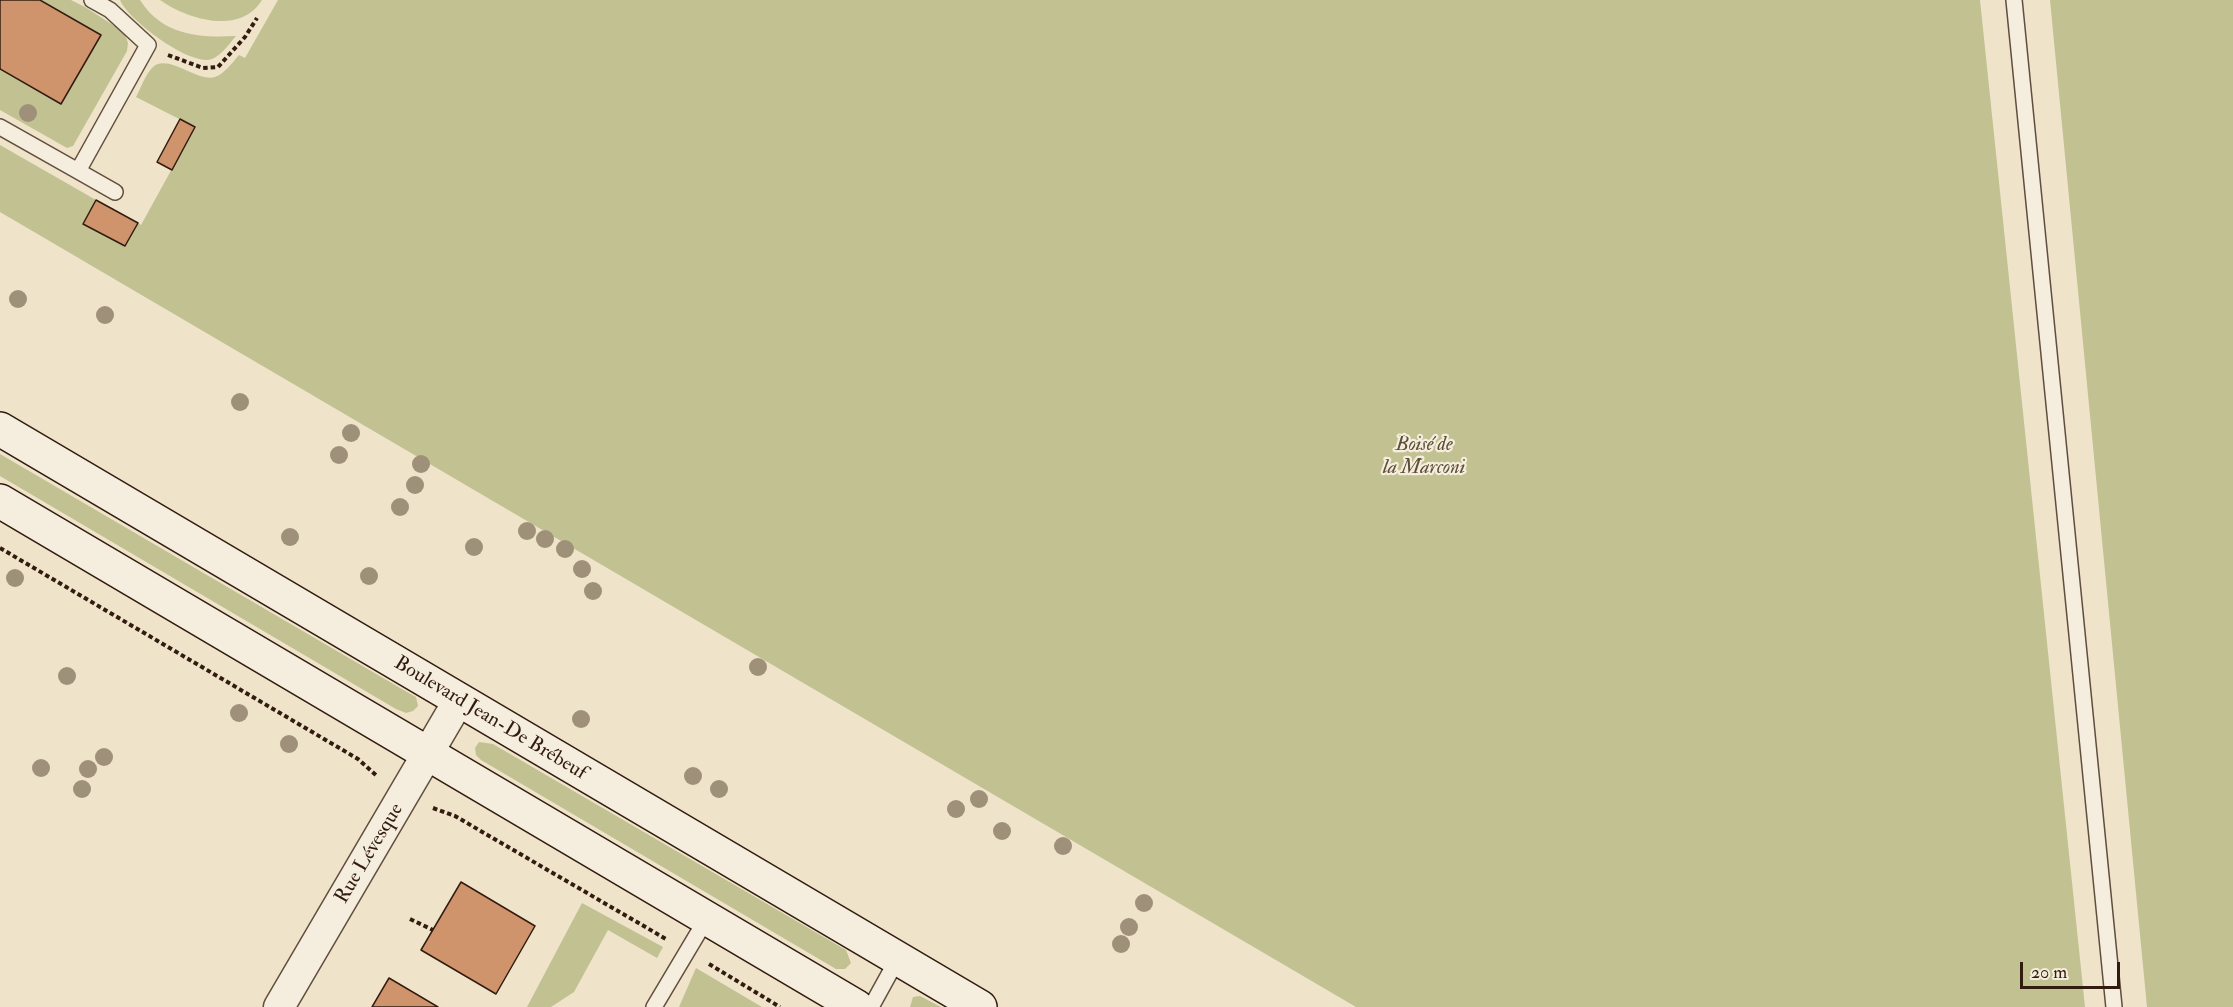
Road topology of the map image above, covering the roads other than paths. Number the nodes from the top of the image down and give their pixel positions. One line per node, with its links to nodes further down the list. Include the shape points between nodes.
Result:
1 (92, 0): 4 (lane, via 110,10 148,45)
2 (2014, 0): 17 (lane)
3 (0, 127): 4 (lane)
4 (78, 171): 5 (lane)
5 (115, 192)
6 (0, 429): 8 (main road, Boulevard Jean-De Brébeuf)
7 (0, 501): 9 (main road)
8 (459, 700): 9 (street, Rue Lévesque); 11 (main road, Boulevard Jean-De Brébeuf)
9 (428, 753): 10 (main road); 12 (street, Rue Lévesque)
10 (707, 918): 13 (lane); 14 (main road)
11 (898, 958): 15 (lane); 16 (main road, Boulevard Jean-De Brébeuf)
12 (279, 1007)
13 (654, 1007)
14 (857, 1007)
15 (871, 1007)
16 (980, 1007)
17 (2114, 1007)

